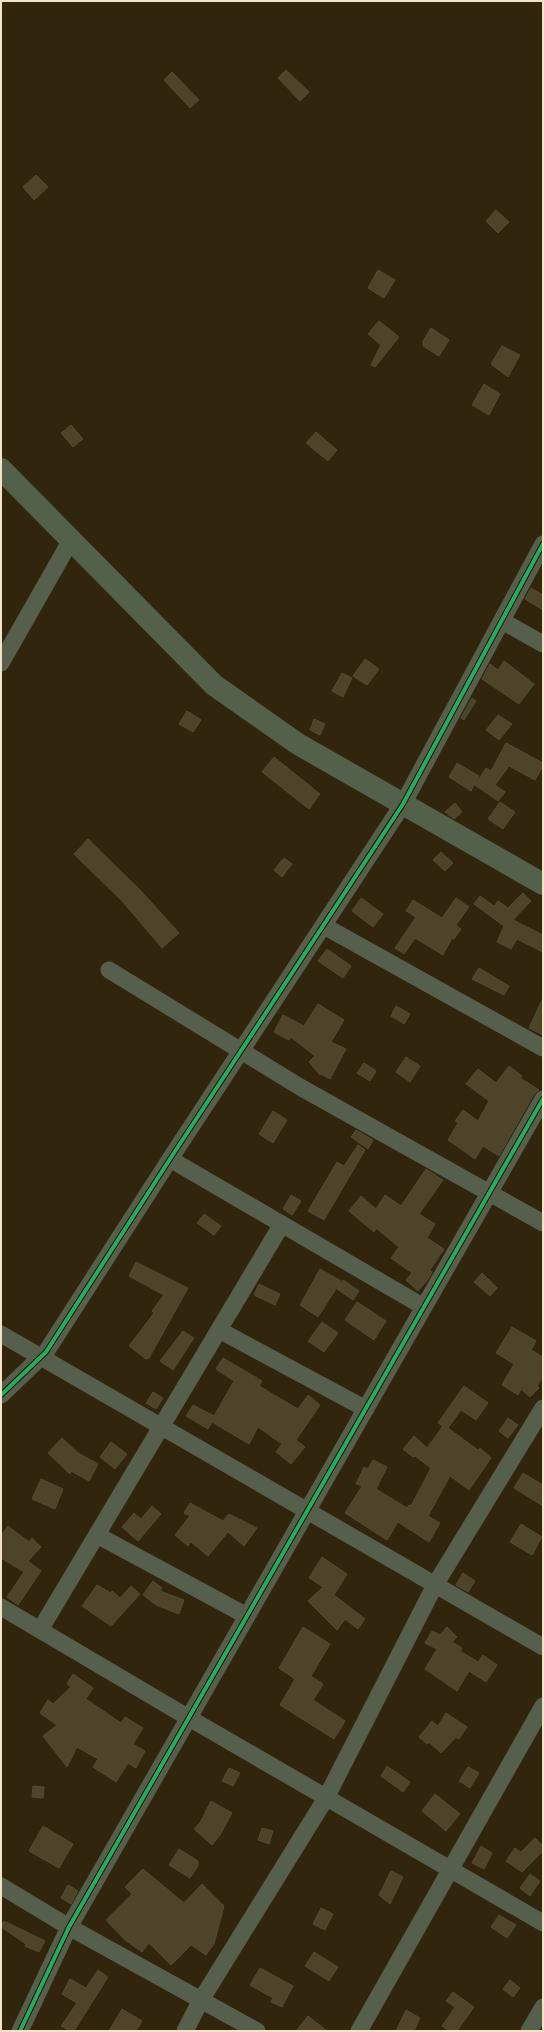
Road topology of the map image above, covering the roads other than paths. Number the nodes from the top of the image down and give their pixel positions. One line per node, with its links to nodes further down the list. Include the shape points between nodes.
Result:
1 (1, 469): 2 (street)
2 (71, 540): 6 (street); 7 (street, via 214,685 298,744)
3 (543, 544): 4 (street)
4 (502, 621): 5 (street); 7 (street)
5 (543, 644)
6 (1, 663)
7 (403, 804): 8 (street); 9 (street)
8 (543, 884)
9 (324, 926): 11 (street); 12 (street)
10 (109, 970): 12 (street)
11 (543, 1048)
12 (242, 1052): 14 (street); 15 (street)
13 (543, 1099): 15 (street)
14 (170, 1159): 17 (street); 21 (street)
15 (489, 1193): 16 (street); 18 (street)
16 (543, 1223)
17 (282, 1224): 18 (street); 19 (street)
18 (424, 1307): 24 (street)
19 (219, 1330): 24 (street); 25 (street)
20 (1, 1334): 21 (street)
21 (41, 1357): 22 (street); 25 (street)
22 (1, 1395)
23 (543, 1408): 28 (street)
24 (366, 1409): 26 (street)
25 (161, 1426): 26 (street); 27 (street)
26 (307, 1511): 28 (street); 30 (street)
27 (97, 1535): 30 (street); 31 (street)
28 (435, 1585): 32 (street); 35 (street)
29 (1, 1607): 31 (street)
30 (247, 1616): 34 (street)
31 (40, 1630): 34 (street)
32 (543, 1647)
33 (543, 1706): 36 (street)
34 (189, 1718): 35 (street); 39 (street)
35 (326, 1798): 36 (street); 40 (street)
36 (449, 1870): 38 (street); 45 (street)
37 (1, 1886): 39 (street)
38 (543, 1923)
39 (69, 1927): 40 (street); 42 (street)
40 (201, 2000): 43 (street); 44 (street)
41 (543, 2007): 46 (street)
42 (20, 2031)
43 (185, 2031)
44 (258, 2031)
45 (359, 2031)
46 (529, 2031)

